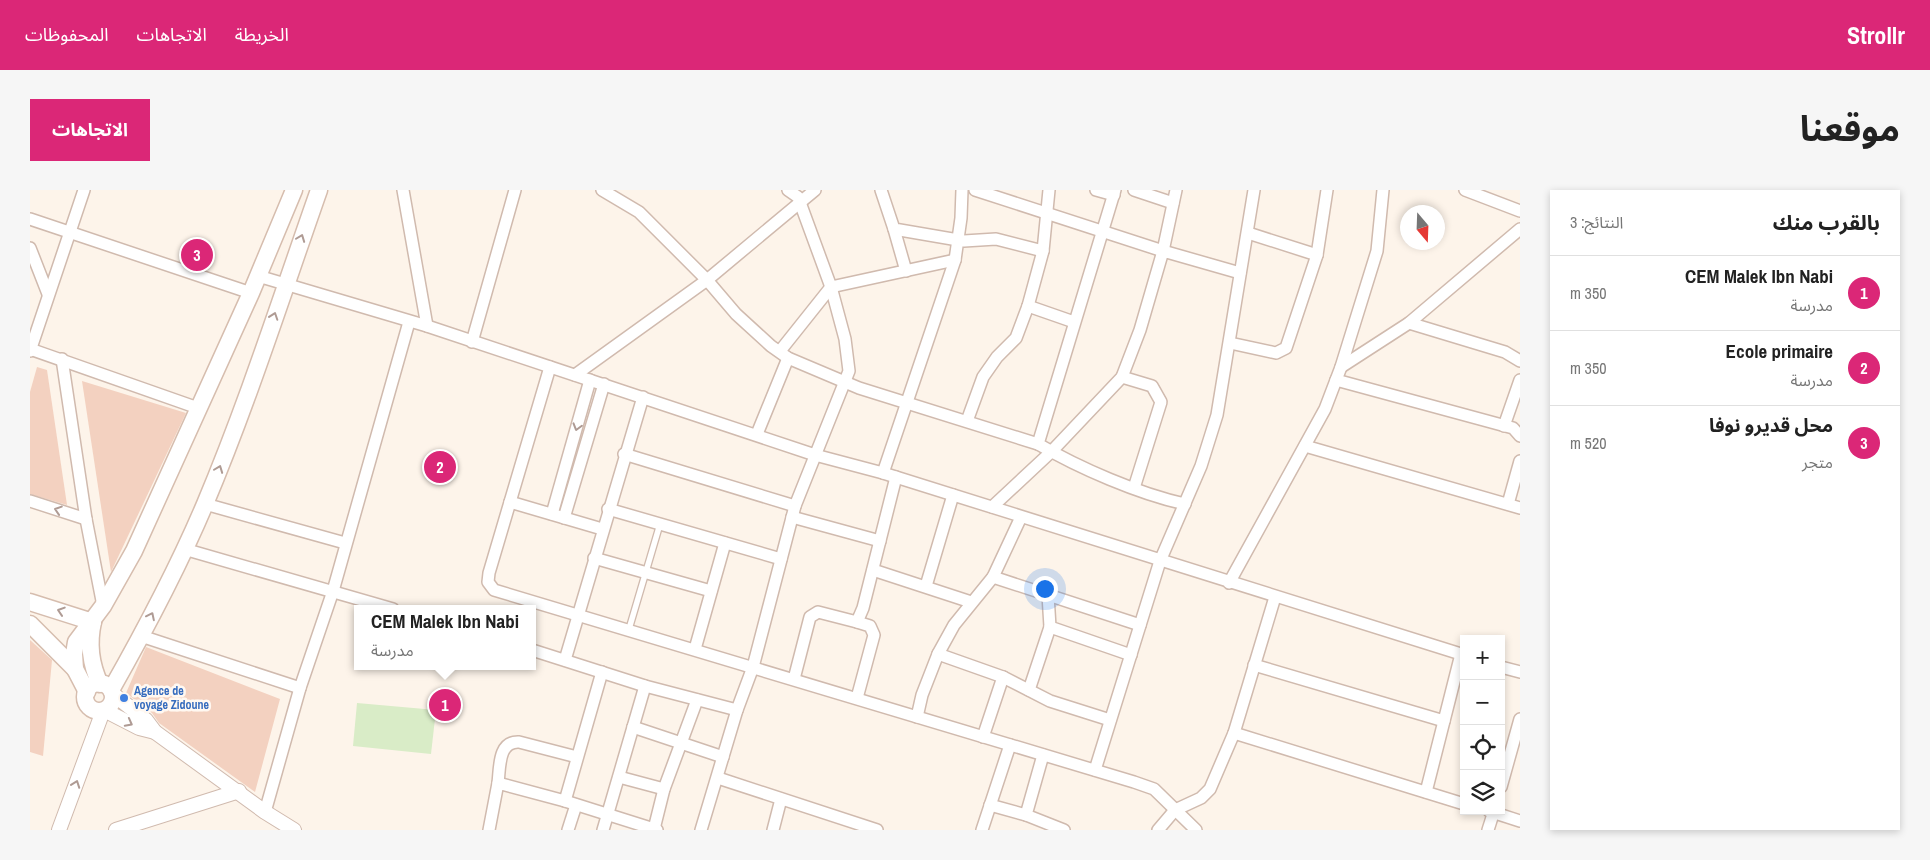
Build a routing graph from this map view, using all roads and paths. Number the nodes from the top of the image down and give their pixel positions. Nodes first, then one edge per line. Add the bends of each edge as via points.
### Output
1 (84, 190) edge
2 (294, 190) edge
3 (319, 190) edge
4 (403, 190) edge
5 (515, 190) edge
6 (602, 190) edge
7 (788, 190) edge
8 (815, 190) edge
9 (881, 190) edge
10 (962, 190) edge
11 (975, 190) edge
12 (1049, 190) edge
13 (1096, 190) edge
14 (1134, 190) edge
15 (1176, 190) edge
16 (1254, 190) edge
17 (1327, 190) edge
18 (1382, 190) edge
19 (1465, 190) edge
20 (1114, 193) edge
21 (800, 202) junction
22 (1173, 203) junction
23 (1520, 211) edge
24 (1046, 212) junction
25 (30, 219) edge
26 (894, 229) junction
27 (1520, 229) edge
28 (71, 232) junction
29 (1103, 232) junction
30 (1248, 233) junction
31 (958, 239) junction
32 (30, 248) edge
33 (1043, 251) junction
34 (1163, 251) junction
35 (1317, 255) junction
36 (955, 260) junction
37 (906, 271) junction
38 (1240, 273) junction
39 (258, 276) junction
40 (707, 280) junction
41 (284, 284) junction
42 (831, 287) junction
43 (251, 293) junction
44 (48, 294) junction
45 (1028, 306) junction
46 (409, 322) junction
47 (1074, 322) junction
48 (1409, 323) junction
49 (427, 326) junction
50 (472, 342) junction
51 (1230, 342) junction
52 (30, 349) edge
53 (784, 355) junction
54 (62, 360) junction
55 (1520, 361) edge
56 (550, 367) junction
57 (1341, 367) junction
58 (575, 375) junction
59 (1122, 377) junction
60 (590, 380) junction
61 (1336, 380) junction
62 (1520, 380) edge
63 (846, 383) junction
64 (604, 384) junction
65 (643, 397) junction
66 (908, 402) junction
67 (198, 408) junction
68 (967, 421) junction
69 (1504, 426) junction
70 (756, 434) junction
71 (1520, 436) edge
72 (1038, 444) junction
73 (1305, 446) junction
74 (1051, 452) junction
75 (624, 454) junction
76 (814, 455) junction
77 (1520, 461) edge
78 (883, 473) junction
79 (896, 477) junction
80 (1134, 488) junction
81 (953, 495) junction
82 (30, 501) edge
83 (510, 502) junction
84 (205, 504) junction
85 (1185, 504) junction
86 (1508, 504) junction
87 (992, 507) junction
88 (1520, 508) edge
89 (608, 509) junction
90 (794, 511) junction
91 (552, 514) junction
92 (1021, 516) junction
93 (564, 518) junction
94 (86, 519) junction
95 (660, 524) junction
96 (602, 529) junction
97 (880, 541) junction
98 (346, 543) junction
99 (725, 543) junction
100 (184, 548) junction
101 (594, 558) junction
102 (781, 559) junction
103 (1160, 561) junction
104 (872, 570) junction
105 (646, 573) junction
106 (993, 577) junction
107 (1229, 583) junction
108 (926, 586) junction
109 (332, 591) junction
110 (711, 591) junction
111 (1048, 595) junction
112 (1275, 597) junction
113 (30, 602) edge
114 (971, 602) junction
115 (379, 605) edge
116 (104, 606) junction
117 (578, 614) junction
118 (93, 622) junction
119 (857, 622) junction
120 (30, 624) edge
121 (1140, 625) junction
122 (1050, 627) junction
123 (629, 629) junction
124 (142, 636) junction
125 (695, 649) junction
126 (536, 651) edge
127 (938, 654) junction
128 (1460, 654) edge
129 (1130, 655) junction
130 (565, 660) junction
131 (1460, 662) edge
132 (1254, 665) junction
133 (753, 667) junction
134 (1505, 668) edge
135 (75, 669) junction
136 (602, 672) junction
137 (1520, 672) edge
138 (1003, 677) junction
139 (794, 679) junction
140 (645, 686) junction
141 (300, 688) junction
142 (103, 690) junction
143 (1029, 690) junction
144 (857, 698) junction
145 (697, 700) junction
146 (104, 710) junction
147 (737, 710) junction
148 (917, 717) junction
149 (1520, 719) edge
150 (1110, 720) junction
151 (1444, 721) junction
152 (633, 727) junction
153 (155, 732) junction
154 (1234, 733) junction
155 (983, 737) junction
156 (680, 743) junction
157 (1010, 745) junction
158 (1044, 755) junction
159 (577, 757) junction
160 (723, 757) junction
161 (1096, 770) junction
162 (1505, 773) edge
163 (619, 777) junction
164 (718, 778) junction
165 (498, 783) junction
166 (664, 789) junction
167 (238, 791) junction
168 (1426, 792) junction
169 (781, 799) junction
170 (565, 801) junction
171 (1460, 803) edge
172 (576, 805) junction
173 (990, 805) junction
174 (1175, 810) junction
175 (265, 812) junction
176 (1026, 815) junction
177 (1491, 815) edge
178 (1501, 815) edge
179 (607, 816) junction
180 (1520, 821) edge
181 (871, 829) edge
182 (59, 830) edge
183 (116, 830) edge
184 (294, 830) edge
185 (489, 830) edge
186 (568, 830) edge
187 (603, 830) edge
188 (655, 830) edge
189 (700, 830) edge
190 (773, 830) edge
191 (982, 830) edge
192 (1064, 830) edge
193 (1158, 830) edge
194 (1196, 830) edge
195 (1488, 830) edge

1 - 28 street
2 - 39 main road
41 -> 3 main road
4 - 49 street
5 - 50 street
6 - 40 street via 638,212
7 - 21 street
8 - 21 street
9 - 26 street
10 - 31 street
11 - 24 street
12 - 24 street
13 - 20 street
14 - 22 street
15 - 22 street
16 - 30 street
17 - 35 street
18 - 57 street via 1377,251
19 - 23 street
20 - 29 street
21 - 40 street
21 - 42 street
22 - 34 street
24 - 29 street
24 - 33 street
25 - 28 street
26 - 31 street
26 - 37 street
27 - 48 street
28 - 43 street
28 - 44 street
29 - 34 street
29 - 47 street
30 - 35 street
30 - 38 street
31 - 33 street via 996,240
31 - 36 street
32 - 44 street
33 - 45 street
34 - 38 street
34 - 59 street via 1140,330
35 - 51 street via 1286,348 1276,353
36 - 37 street
36 - 66 street
37 - 42 street
38 - 51 street
39 - 41 street
39 - 43 main road
40 - 53 street via 736,314
40 - 58 street
41 - 46 street
84 -> 41 main road via 248,393
42 - 53 street
42 - 63 street via 848,356 850,371
43 - 67 main road
44 - 52 street
45 - 47 street
45 - 68 street via 1016,338 997,356 983,377
46 - 49 street
46 - 98 street
47 - 72 street
48 - 55 street via 1505,352
48 - 57 street
49 - 50 street
50 - 56 street
51 - 85 street via 1217,415
52 - 54 street
53 - 63 street
53 - 70 street
54 - 67 street
54 - 94 street
56 - 58 street
56 - 83 street
57 - 61 street
58 - 60 street
59 - 74 street
59 - 80 street via 1152,386 1161,402
60 - 64 street
60 -> 91 street
61 - 69 street
61 - 73 street
62 - 69 street
63 - 66 street
63 - 76 street
64 - 65 street
64 - 93 street
65 - 70 street
65 - 75 street
66 - 68 street
66 - 78 street
67 - 116 main road via 134,551
68 - 72 street
69 - 71 street via 1513,428
70 - 76 street
72 - 74 street
73 - 86 street
73 - 107 street
74 - 80 street
74 - 87 street
75 - 89 street
75 - 90 street
76 - 78 street
76 - 90 street
77 - 86 street
78 - 79 street
79 - 81 street
79 - 97 street
80 - 85 street
81 - 87 street
81 - 108 street
94 -> 82 street
83 - 91 street
83 - 117 street via 489,573 490,586 494,590
84 - 98 street
84 - 100 main road
85 - 103 street
86 - 88 street
87 - 92 street
89 - 95 street
89 - 96 street
90 - 97 street
90 - 102 street
91 - 93 street
92 - 103 street
92 - 106 street
93 - 96 street
94 - 116 street
95 - 99 street
95 - 105 lane
96 - 101 street
97 - 104 street
98 - 109 street
99 - 102 street
99 - 110 street
100 - 109 street
124 -> 100 main road
101 - 105 street
101 - 117 street
102 - 133 street
103 - 107 street
103 - 121 street
104 - 108 street
104 - 119 street
105 - 110 street
105 - 123 lane
106 - 111 street
106 - 114 street
107 - 112 street
108 - 114 street
109 - 115 street
109 - 141 street
110 - 125 street
111 - 121 street
111 - 122 street
112 - 128 street
112 - 132 street
118 -> 113 main road
114 - 127 street
116 - 118 main road
117 - 123 street
117 - 130 street
118 - 135 main road via 76,642
118 - 142 main road via 91,660
119 - 139 street via 818,612 810,616
119 - 144 street via 870,626 874,635
120 - 135 main road
121 - 129 street
122 - 129 street
122 - 143 street
123 - 125 street
124 - 141 street
124 - 142 main road
125 - 133 street
126 - 130 street
127 - 138 street
127 - 148 street
129 - 150 street
130 - 136 street
131 - 151 street
132 - 151 street
132 - 154 street
133 - 139 street
133 - 147 street
134 - 137 street
135 - 142 main road
136 - 140 street
136 - 159 street
138 - 143 street
138 - 155 street
139 - 144 street
140 - 145 street
140 - 152 street
141 - 175 street
142 - 146 main road via 111,705
142 - 146 main road via 88,705 94,710
142 - 153 street via 146,720
143 - 150 street via 1050,701
144 - 148 street
145 - 147 street
145 - 156 street
146 -> 153 street via 139,728
182 -> 146 street
147 - 160 street
148 - 155 street
149 - 162 street
150 - 161 street
151 - 168 street
152 - 156 street
152 - 163 street
153 - 167 street
154 - 168 street
154 - 174 street via 1210,789 1201,798
155 - 157 street
156 - 160 street
156 - 166 street
157 - 158 street
157 - 173 street
158 - 161 street
158 - 176 street
159 - 165 street via 509,742 504,747
159 - 170 street
160 - 164 street
161 - 174 street via 1154,789
163 - 166 street
163 - 179 street
164 - 169 street
164 - 189 street
165 - 170 street
165 - 185 street
166 - 188 street
167 - 175 street
167 - 183 street
168 - 171 street
169 - 181 street
169 - 190 street
170 - 172 street
172 - 179 street
172 - 186 street
173 - 176 street
173 - 191 street
174 - 193 street
174 - 194 street
175 - 184 street
176 - 192 street
177 - 195 street
178 - 180 street
179 - 187 street
179 - 188 street

